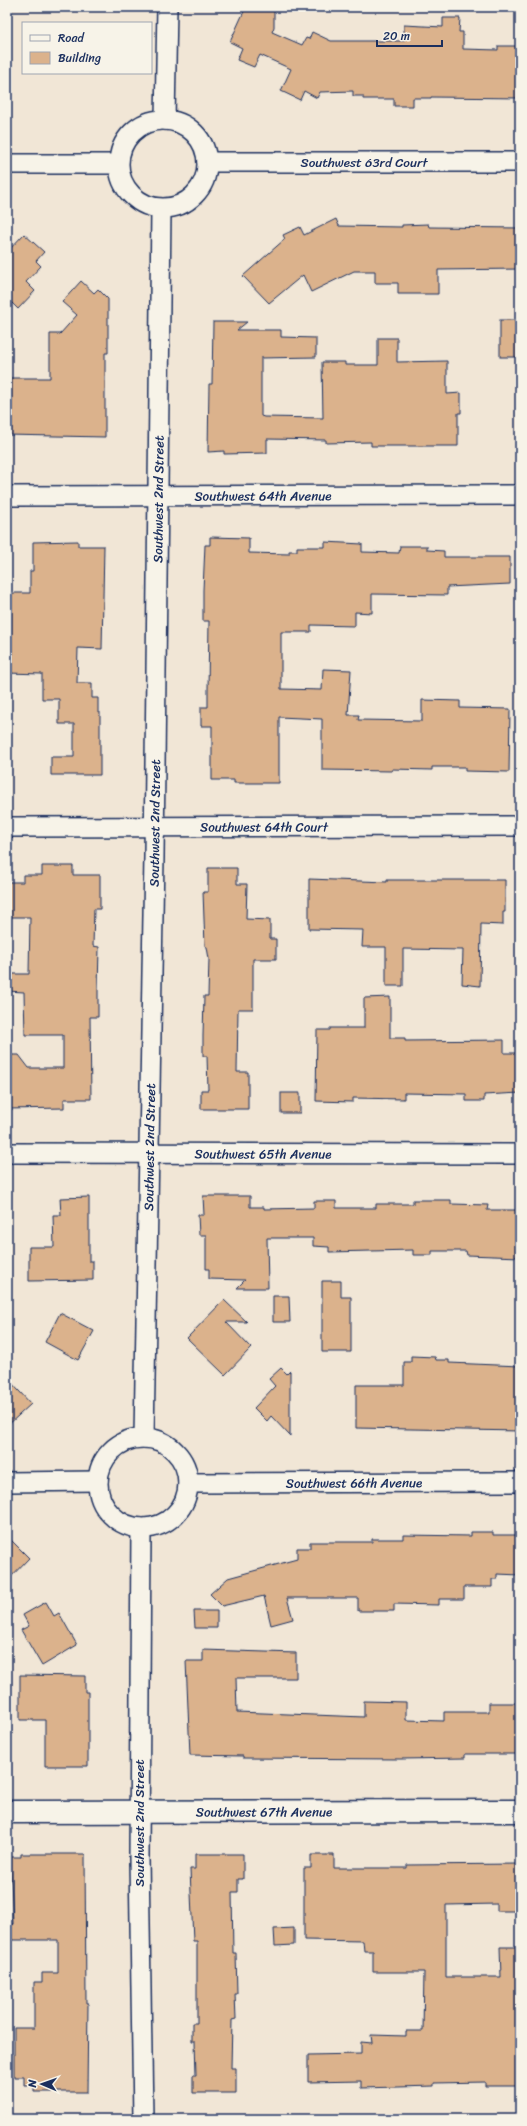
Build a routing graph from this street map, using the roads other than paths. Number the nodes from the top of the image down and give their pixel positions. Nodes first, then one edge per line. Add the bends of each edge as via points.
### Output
1 (166, 7) edge
2 (165, 120) junction
3 (207, 162) junction
4 (520, 162) edge
5 (7, 164) edge
6 (118, 164) junction
7 (161, 209) junction
8 (158, 495) junction
9 (520, 495) edge
10 (7, 496) edge
11 (520, 826) edge
12 (7, 827) edge
13 (154, 827) junction
14 (7, 1153) edge
15 (148, 1154) junction
16 (520, 1154) edge
17 (144, 1438) junction
18 (7, 1482) edge
19 (98, 1482) junction
20 (520, 1482) edge
21 (188, 1483) junction
22 (141, 1528) junction
23 (520, 1810) edge
24 (7, 1812) edge
25 (138, 1812) junction
26 (144, 2119) edge

1 - 2 street
2 - 3 street via 178,122 198,138 205,149
2 - 6 street via 151,121 128,137 121,150
3 - 4 street, Southwest 63rd Court
3 - 7 street via 202,186 195,196 173,208
5 - 6 street
6 - 7 street via 120,178 131,195 148,206
7 - 8 street, Southwest 2nd Street
8 - 9 street, Southwest 64th Avenue
8 - 10 street, Southwest 64th Avenue
8 - 13 street, Southwest 2nd Street
11 - 13 street, Southwest 64th Court
12 - 13 street, Southwest 64th Court
13 - 15 street, Southwest 2nd Street
14 - 15 street, Southwest 65th Avenue
15 - 16 street, Southwest 65th Avenue
15 - 17 street, Southwest 2nd Street
17 - 19 street via 127,1441 112,1451 104,1460
17 - 21 street via 156,1440 175,1451 186,1471
18 - 19 street
19 - 22 street via 100,1494 111,1514 130,1526
20 - 21 street, Southwest 66th Avenue
21 - 22 street via 183,1503 170,1519 151,1527
22 - 25 street, Southwest 2nd Street
23 - 25 main road, Southwest 67th Avenue
24 - 25 main road, Southwest 67th Avenue
25 - 26 street, Southwest 2nd Street

